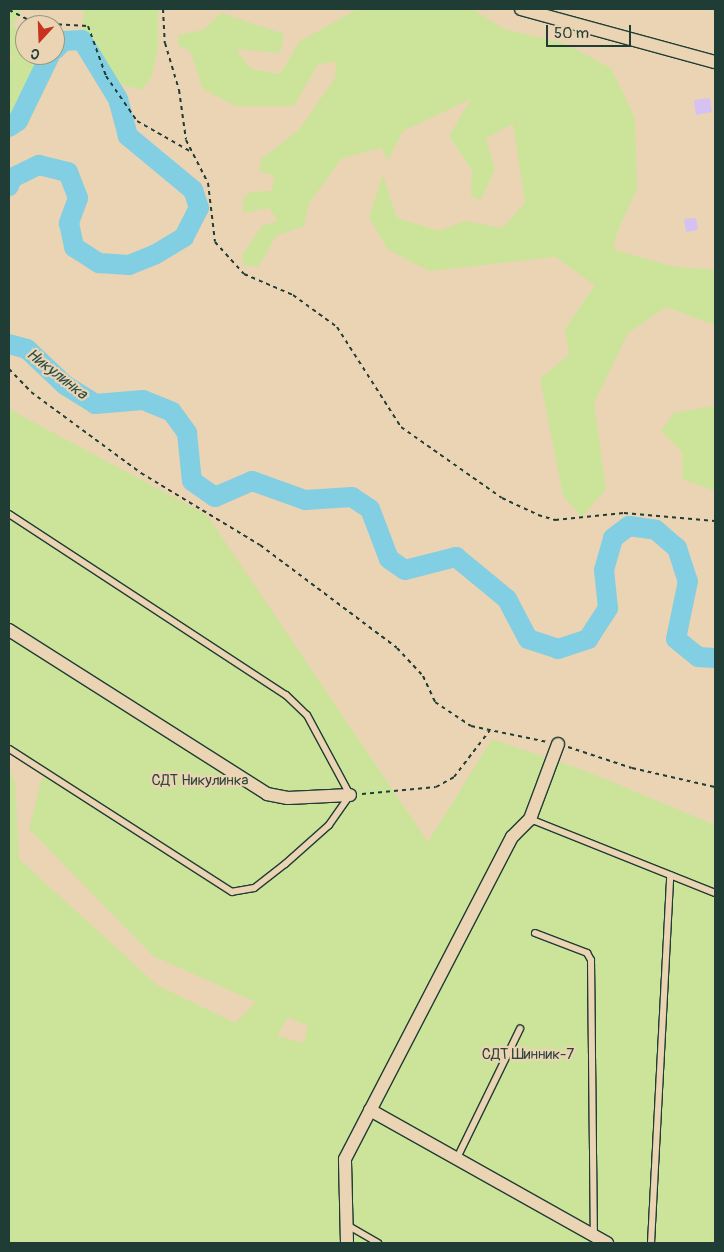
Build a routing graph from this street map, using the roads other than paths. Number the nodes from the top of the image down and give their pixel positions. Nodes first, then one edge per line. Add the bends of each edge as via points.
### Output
1 (521, 9) edge
2 (715, 62) edge
3 (9, 514) edge
4 (9, 630) edge
5 (558, 744) road end
6 (9, 749) edge
7 (350, 796) junction
8 (530, 819) junction
9 (670, 875) junction
10 (715, 893) edge
11 (535, 932) dead end
12 (520, 1030) dead end
13 (370, 1110) junction
14 (457, 1158) junction
15 (346, 1225) junction
16 (594, 1236) junction
17 (347, 1243) edge
18 (378, 1243) edge
19 (607, 1243) edge
20 (652, 1243) edge

1 - 2 street
3 - 7 lane via 286,695 307,715
4 - 7 street via 267,794
5 - 8 street
6 - 7 lane via 232,892 254,888 285,864 329,825
8 - 9 lane
8 - 13 street via 512,837
9 - 10 lane
9 - 20 lane
11 - 16 lane via 587,953 591,960
12 - 14 lane
13 - 14 street
13 - 15 street via 345,1159
14 - 16 street
15 - 17 street
15 - 18 lane
16 - 19 street

